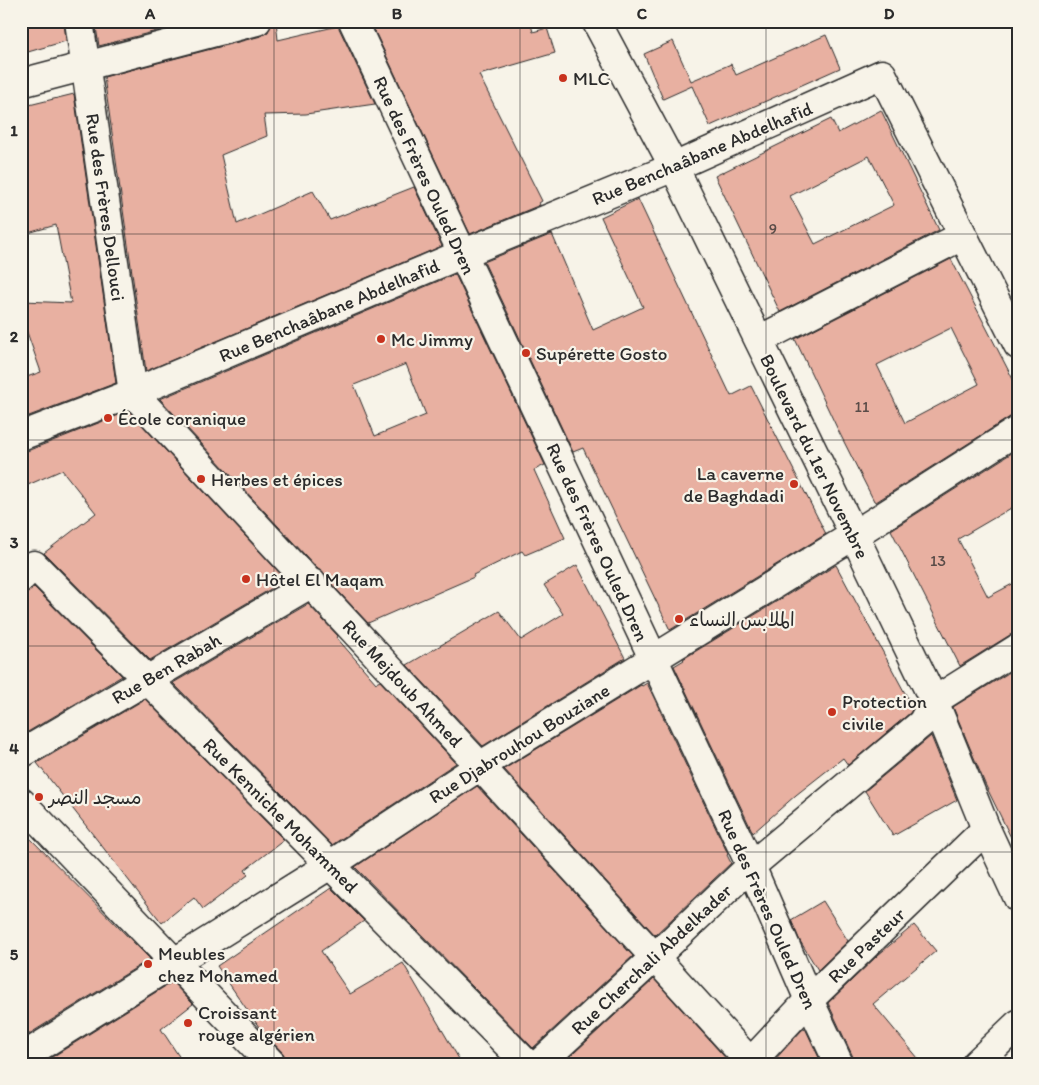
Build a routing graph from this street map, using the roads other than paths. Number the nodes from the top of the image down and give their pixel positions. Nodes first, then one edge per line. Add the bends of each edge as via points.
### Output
1 (79, 21) edge
2 (258, 21) edge
3 (353, 21) edge
4 (596, 21) edge
5 (86, 66) junction
6 (21, 83) edge
7 (674, 167) junction
8 (962, 236) junction
9 (462, 254) junction
10 (759, 340) junction
11 (1018, 345) edge
12 (134, 392) junction
13 (1018, 430) edge
14 (21, 436) edge
15 (854, 535) junction
16 (28, 572) edge
17 (312, 583) junction
18 (1018, 648) edge
19 (653, 659) junction
20 (147, 679) junction
21 (934, 701) junction
22 (21, 754) edge
23 (480, 766) junction
24 (21, 802) edge
25 (986, 829) junction
26 (330, 865) junction
27 (750, 866) junction
28 (1018, 898) edge
29 (655, 957) junction
30 (175, 962) junction
31 (809, 1000) junction
32 (1018, 1024) edge
33 (21, 1058) edge
34 (750, 1063) edge
35 (272, 1064) edge
36 (527, 1064) edge
37 (539, 1064) edge
38 (839, 1064) edge
39 (976, 1064) edge

1 - 5 street, Rue des Frères Dellouci
2 - 5 street
3 - 9 street, Rue des Frères Ouled Dren
4 - 7 street, Boulevard du 1er Novembre
5 - 6 street
5 - 12 street, Rue des Frères Dellouci
7 - 8 street, Rue Benchaâbane Abdelhafid via 882,74
7 - 9 street, Rue Benchaâbane Abdelhafid
7 - 10 street, Boulevard du 1er Novembre
8 - 10 street
8 - 11 street
9 - 12 street, Rue Benchaâbane Abdelhafid
9 - 19 street, Rue des Frères Ouled Dren
10 - 15 street, Boulevard du 1er Novembre
12 - 14 street, Rue Benchaâbane Abdelhafid
12 - 17 street, Rue Mejdoub Ahmed
13 - 15 street, Rue Djabrouhou Bouziane
15 - 19 street, Rue Djabrouhou Bouziane
15 - 21 street, Boulevard du 1er Novembre
16 - 20 street, Rue Kenniche Mohammed
17 - 20 street, Rue Ben Rabah
17 - 23 street, Rue Mejdoub Ahmed
18 - 21 street, Rue Cherchali Abdelkader
19 - 23 street, Rue Djabrouhou Bouziane
19 - 27 street, Rue des Frères Ouled Dren
20 - 22 street, Rue Ben Rabah
20 - 26 street, Rue Kenniche Mohammed
21 - 25 street, Boulevard du 1er Novembre
21 - 27 street, Rue Cherchali Abdelkader via 922,723
23 - 26 street, Rue Djabrouhou Bouziane
23 - 29 street, Rue Mejdoub Ahmed
24 - 30 street
25 - 28 street, Boulevard du 1er Novembre
25 - 31 street, Rue Pasteur
26 - 30 street, Rue Djabrouhou Bouziane
26 - 36 street, Rue Kenniche Mohammed
27 - 29 street, Rue Cherchali Abdelkader
27 - 31 street, Rue des Frères Ouled Dren
29 - 34 street, Rue Mejdoub Ahmed
29 - 37 street, Rue Cherchali Abdelkader
30 - 33 street, Rue Djabrouhou Bouziane
30 - 35 street
31 - 34 street, Rue Pasteur
31 - 38 street, Rue des Frères Ouled Dren
32 - 39 street

